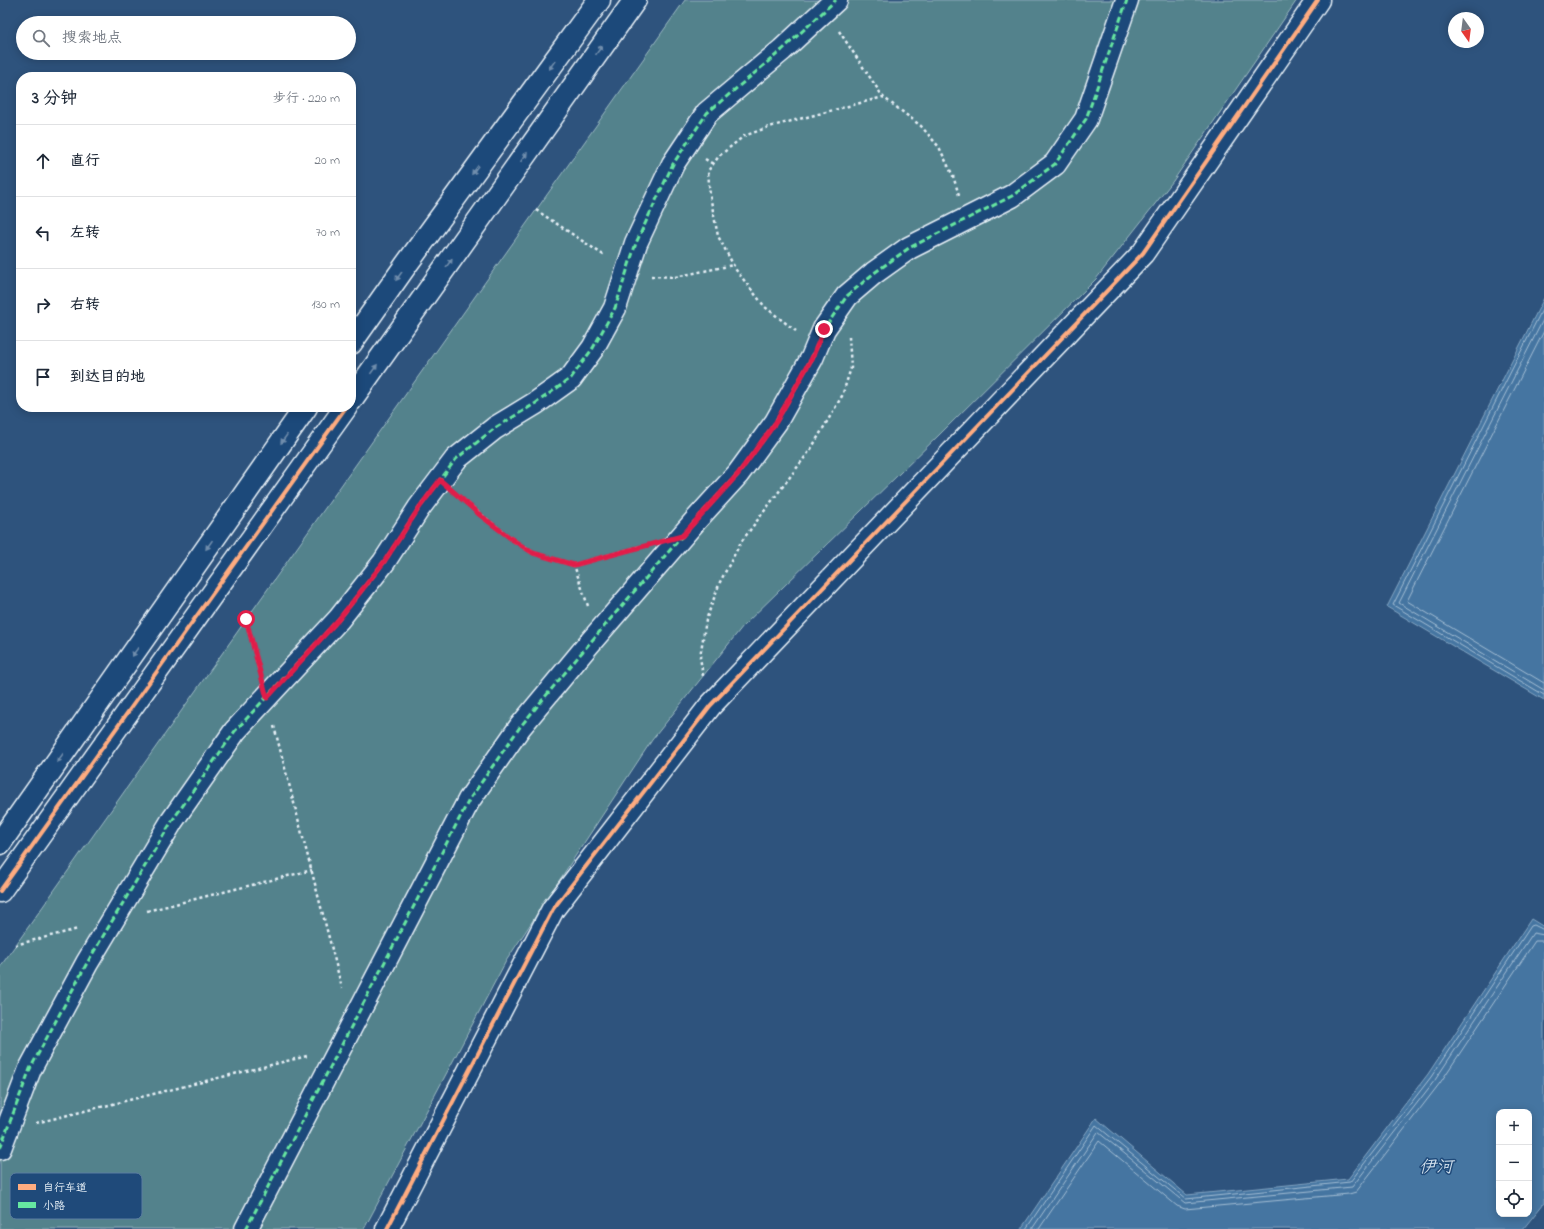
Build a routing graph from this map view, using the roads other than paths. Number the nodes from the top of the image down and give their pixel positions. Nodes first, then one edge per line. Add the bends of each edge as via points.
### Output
1 (599, 0) edge
2 (634, 0) edge
3 (1127, 0) edge
4 (1318, 0) edge
5 (830, 5) edge
6 (356, 336) edge
7 (356, 393) edge
8 (302, 412) edge
9 (342, 412) edge
10 (0, 844) edge
11 (0, 891) edge
12 (3, 1139) edge
13 (246, 1229) edge
14 (387, 1229) edge

1 -> 6 street
7 -> 2 street
3 - 13 street via 1086,119 1055,164 1012,196 909,248 846,296 824,329 812,358 776,422 738,474 597,634 520,727 469,800
4 - 14 street via 1143,252 710,706 553,909
5 - 12 street via 782,50 707,113 673,164 639,235 615,308 593,348 571,378 495,428 456,459 419,508 384,562 339,619 235,731 172,821 87,963 30,1069
8 -> 10 street
9 - 11 street

